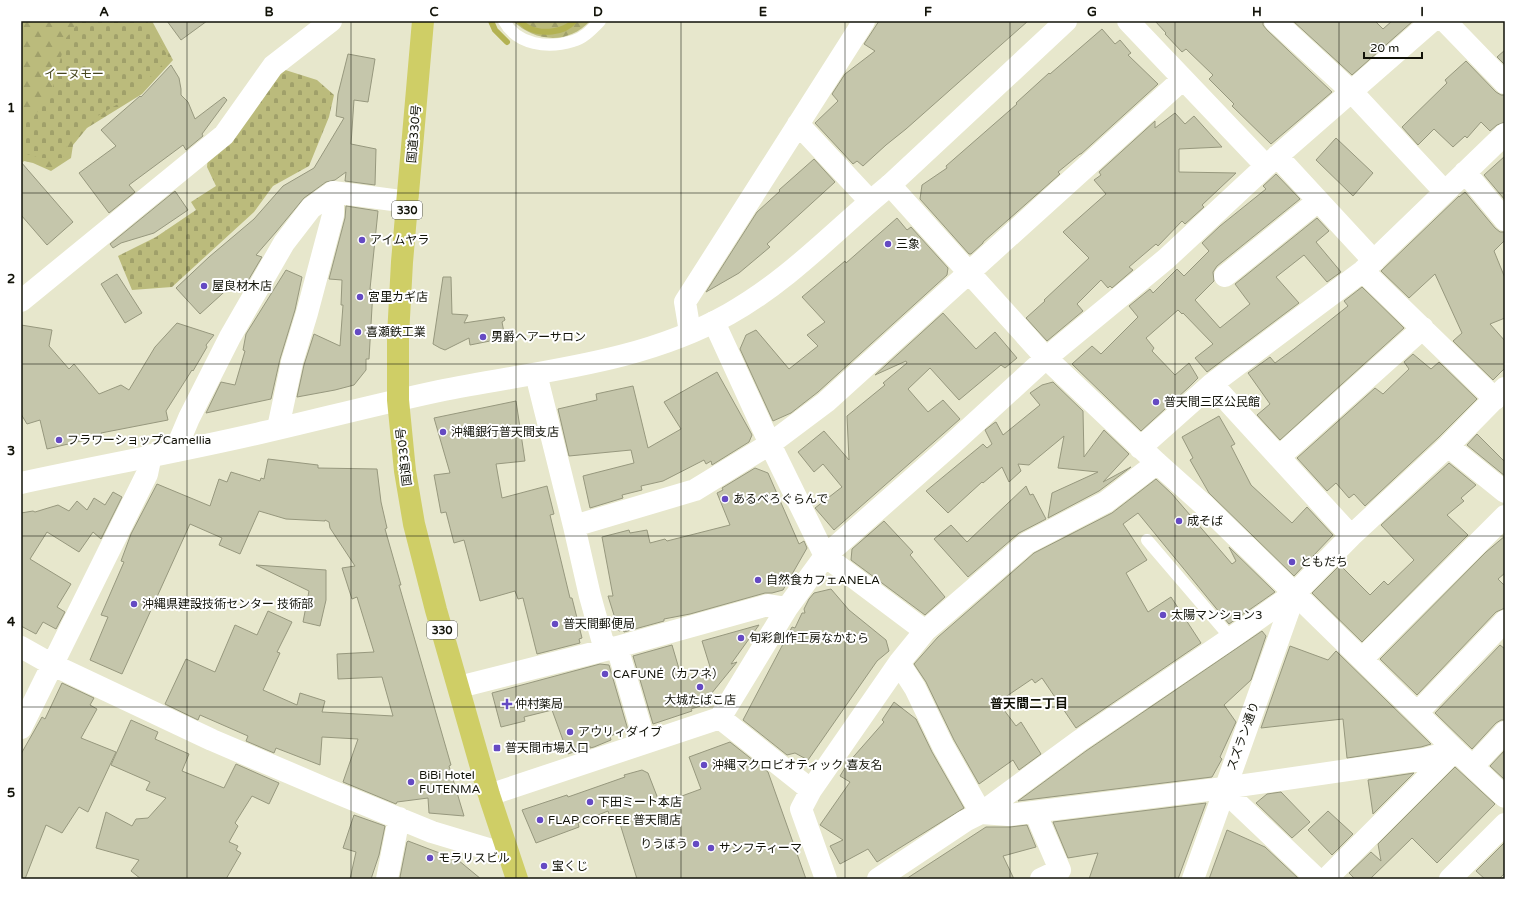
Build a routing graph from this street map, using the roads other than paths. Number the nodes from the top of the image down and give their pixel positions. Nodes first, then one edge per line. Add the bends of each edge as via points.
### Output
1 (331, 21) edge
2 (423, 21) edge
3 (504, 21) edge
4 (600, 21) edge
5 (864, 21) edge
6 (1066, 21) edge
7 (1128, 21) edge
8 (1275, 21) edge
9 (1432, 21) edge
10 (1445, 21) edge
11 (1184, 79) junction
12 (1505, 83) edge
13 (1351, 91) junction
14 (798, 124) junction
15 (1505, 134) edge
16 (1272, 161) junction
17 (1465, 172) junction
18 (890, 185) junction
19 (334, 192) junction
20 (1445, 192) junction
21 (870, 201) junction
22 (1318, 201) junction
23 (408, 202) junction
24 (1505, 220) edge
25 (1369, 266) junction
26 (968, 272) junction
27 (1225, 276) dead end
28 (21, 301) edge
29 (714, 322) junction
30 (1423, 328) junction
31 (690, 332) junction
32 (1046, 358) junction
33 (536, 374) junction
34 (1212, 384) junction
35 (1500, 393) edge
36 (398, 400) junction
37 (278, 428) junction
38 (770, 444) junction
39 (1448, 446) junction
40 (1140, 448) junction
41 (175, 451) junction
42 (151, 455) junction
43 (1279, 456) junction
44 (1157, 463) junction
45 (21, 483) edge
46 (1505, 492) edge
47 (1505, 516) edge
48 (574, 526) junction
49 (1351, 536) junction
50 (1147, 540) dead end
51 (825, 556) junction
52 (1295, 593) junction
53 (786, 608) junction
54 (1505, 622) edge
55 (925, 631) junction
56 (1232, 638) junction
57 (21, 647) edge
58 (611, 648) junction
59 (1362, 659) junction
60 (899, 663) junction
61 (53, 665) junction
62 (459, 687) junction
63 (1417, 713) junction
64 (720, 718) junction
65 (21, 728) edge
66 (1505, 732) edge
67 (645, 742) junction
68 (1455, 750) junction
69 (1472, 766) junction
70 (1224, 788) junction
71 (812, 790) junction
72 (489, 795) junction
73 (1505, 797) edge
74 (981, 812) junction
75 (1034, 812) junction
76 (399, 818) junction
77 (1505, 824) edge
78 (508, 855) junction
79 (1055, 876) edge
80 (387, 879) edge
81 (516, 879) edge
82 (826, 879) edge
83 (878, 879) edge
84 (1193, 879) edge
85 (1317, 879) edge
86 (1326, 879) edge
87 (1450, 879) edge

1 - 28 street via 273,66 224,135
2 - 23 highway, 国道330号 / 330
3 - 4 lane via 507,27 525,42 550,46 574,41 591,31
5 - 14 street
6 - 18 street
7 - 11 street
8 - 13 street
9 - 13 street
10 - 12 street
11 - 16 street
11 - 26 street
13 - 16 street
13 - 20 street
14 - 21 street
14 - 31 street via 685,302
15 - 17 street
16 - 22 street
16 - 32 street via 1166,259
17 - 20 street
17 - 24 street
18 - 21 street
18 - 26 street
19 - 23 street
19 - 37 street via 333,215 292,362
19 - 41 street via 310,208 284,243 230,337
20 - 25 street
21 - 29 street via 816,251 774,285
22 - 25 street
22 - 27 street
23 - 36 highway, 国道330号 / 330 via 398,329
25 - 30 street
25 - 34 street
26 - 32 street
26 - 38 street via 826,402
29 - 31 street
29 - 38 street
30 - 35 street
30 - 43 street
31 - 33 street via 613,359
32 - 40 street
32 - 51 street via 951,446
33 - 36 street
33 - 48 street
34 - 40 street
34 - 43 street
35 - 39 street
36 - 37 street
36 - 62 highway, 国道330号 / 330 via 405,471 414,524
37 - 41 street
38 - 48 street via 695,490
38 - 51 street
39 - 46 street
39 - 49 street
40 - 44 street
41 - 42 street
42 - 45 street
42 - 61 street via 147,474
43 - 49 street
44 - 52 street
44 - 55 street via 1106,502 1027,543
47 - 59 street
48 - 58 street via 590,596
49 - 52 street
50 - 56 lane
51 - 53 street
51 - 55 street
52 - 56 street
52 - 59 street
52 - 70 street, スズラン通り
53 - 58 street via 768,605
53 - 64 street
54 - 63 street
55 - 60 street
56 - 74 street via 1079,741
57 - 61 street
58 - 62 street
58 - 67 street
59 - 63 street
60 - 71 street
60 - 74 street
61 - 65 street
61 - 76 street via 212,740
62 - 72 highway, 国道330号 / 330
63 - 68 street
64 - 67 street
64 - 71 street
66 - 69 street
67 - 72 street
68 - 69 street
68 - 70 street via 1424,759
68 - 86 street
69 - 73 street
70 - 75 street
70 - 84 street, スズラン通り
70 - 85 street
71 - 82 street via 801,809
72 - 78 highway, 国道330号 / 330
74 - 75 street via 1009,815
74 - 83 street
75 - 79 street
76 - 78 street via 452,839
76 - 80 street
77 - 87 street
78 - 81 highway, 国道330号 / 330

